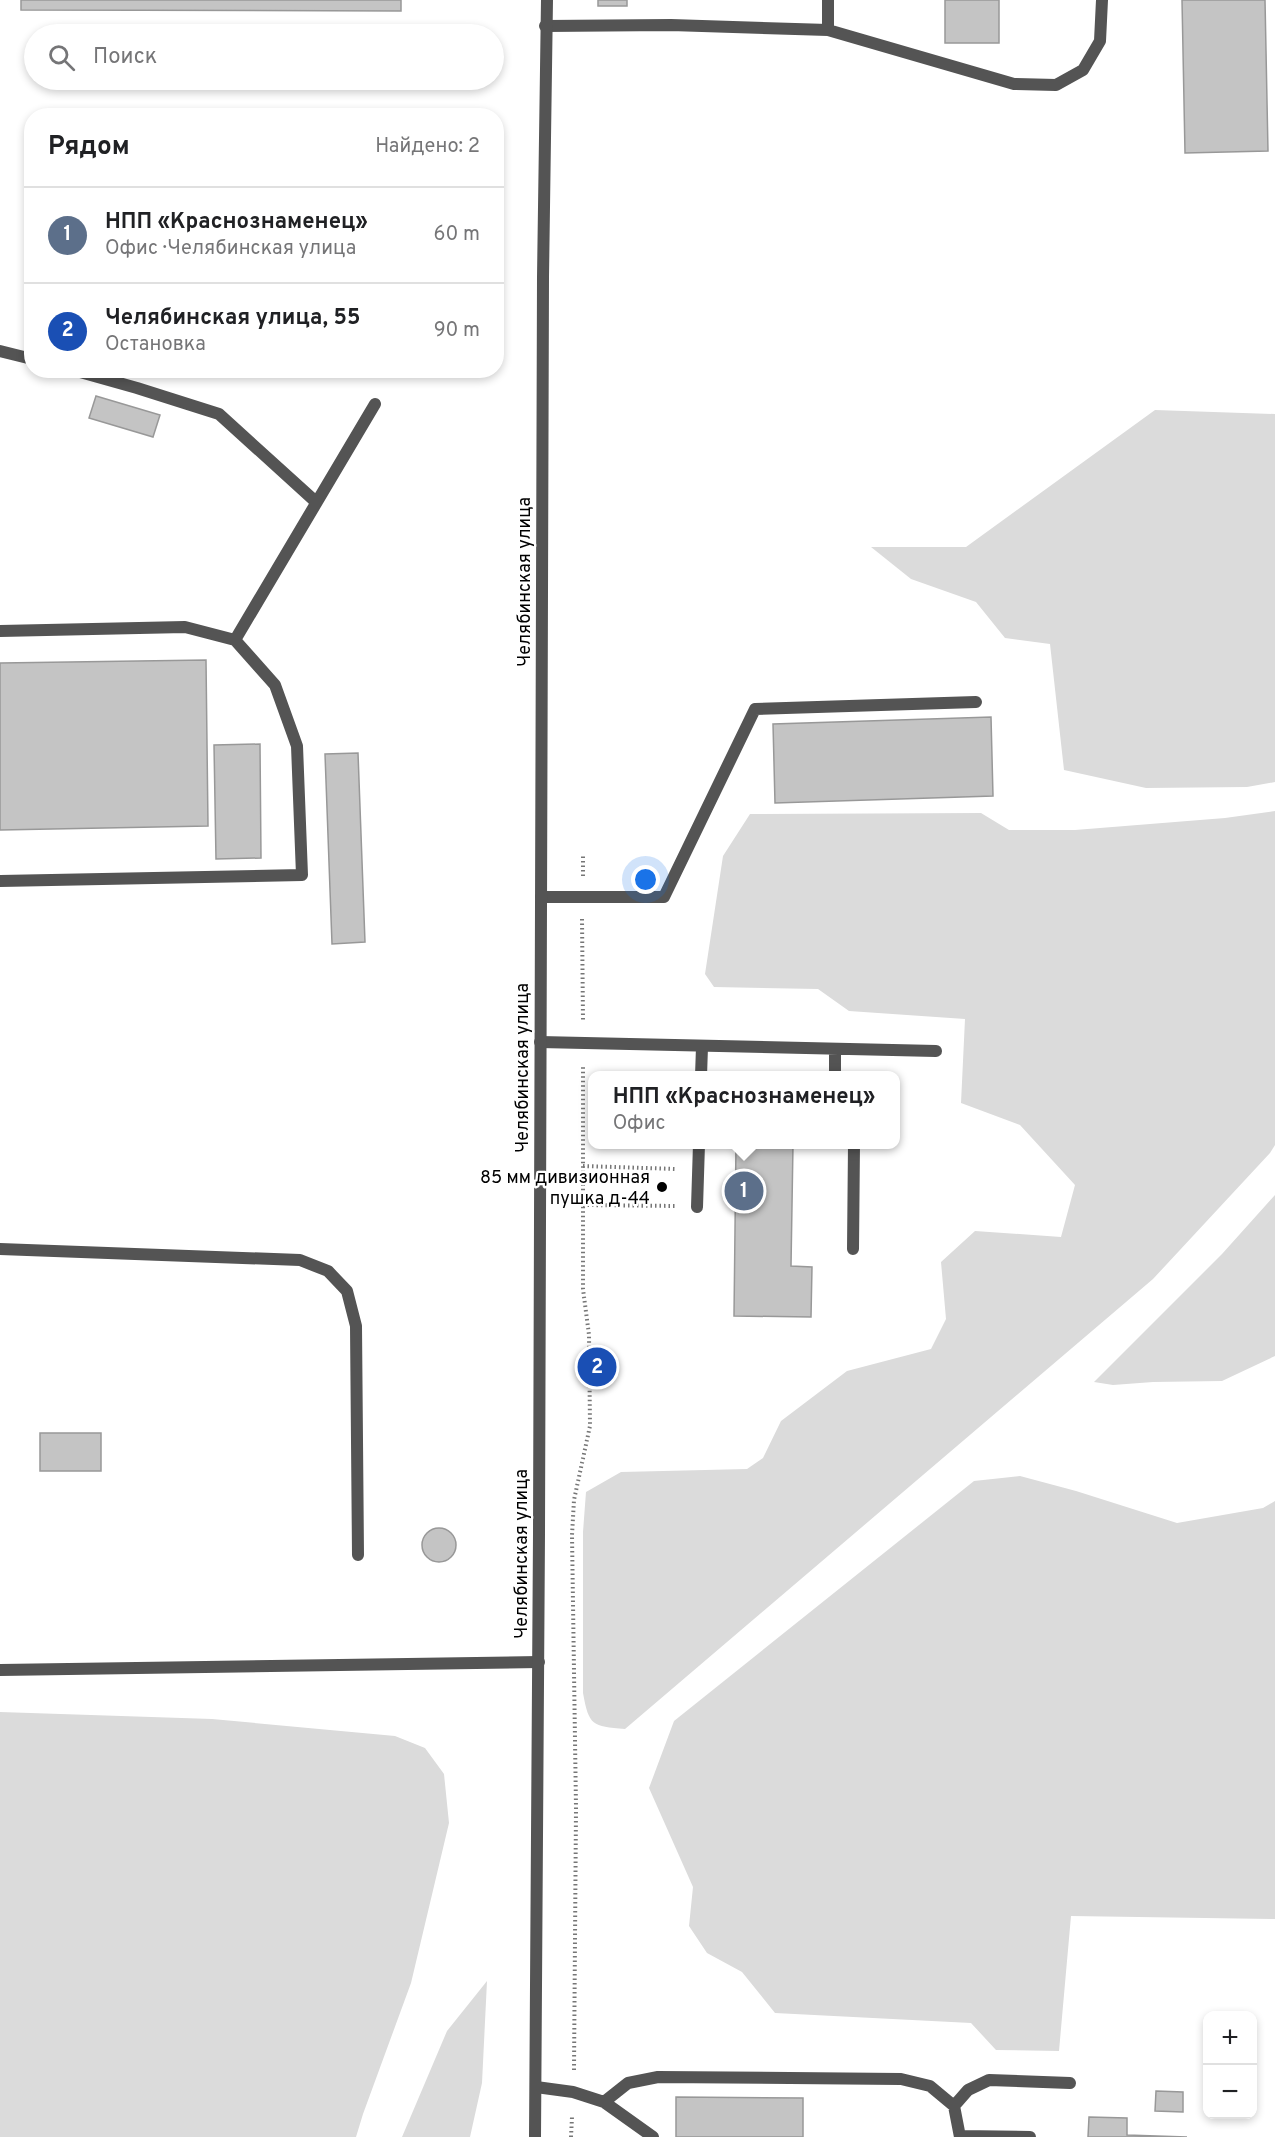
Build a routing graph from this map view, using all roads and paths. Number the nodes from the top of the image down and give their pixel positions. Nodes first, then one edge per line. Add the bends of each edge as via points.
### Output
1 (547, 0) edge
2 (828, 0) edge
3 (1102, 0) edge
4 (545, 26) junction
5 (828, 30) junction
6 (0, 351) edge
7 (24, 357) edge
8 (100, 378) edge
9 (375, 404) dead end
10 (316, 502) junction
11 (0, 631) edge
12 (235, 640) junction
13 (976, 702) dead end
14 (0, 881) edge
15 (541, 897) junction
16 (540, 1042) junction
17 (702, 1047) junction
18 (835, 1049) junction
19 (936, 1051) dead end
20 (701, 1071) edge
21 (835, 1071) edge
22 (699, 1149) edge
23 (854, 1149) edge
24 (583, 1166) dead end
25 (698, 1170) junction
26 (583, 1205) dead end
27 (697, 1207) joint
28 (583, 1219) dead end
29 (0, 1249) edge
30 (854, 1249) dead end
31 (358, 1555) dead end
32 (539, 1662) junction
33 (0, 1670) edge
34 (1070, 2083) dead end
35 (536, 2087) junction
36 (573, 2092) junction
37 (604, 2102) junction
38 (954, 2106) junction
39 (535, 2137) edge
40 (571, 2137) edge
41 (653, 2137) edge
42 (960, 2137) edge
43 (1030, 2137) edge

1 - 4 street, Челябинская улица
2 - 5 street
3 - 5 street via 1100,41 1083,70 1056,85 1014,84
4 - 5 street
4 - 15 street, Челябинская улица
6 - 7 street
8 - 10 street via 219,414
9 - 10 street
10 - 12 street
11 - 12 street via 185,627
12 - 14 street via 275,685 297,746 302,875
13 - 15 street via 755,709 664,897
15 - 16 street, Челябинская улица
16 - 17 street
16 - 32 street, Челябинская улица
17 - 18 street
17 - 20 street
18 - 19 street
18 - 21 street
22 - 25 street
23 - 30 street
24 - 25 path
25 - 27 street
26 - 27 path
28 - 36 path via 590,1426 574,1500 572,1535 576,1808
29 - 31 street via 300,1260 328,1271 347,1291 356,1326
32 - 33 street
32 - 35 street, Челябинская улица
34 - 38 street via 989,2080 968,2090
35 - 36 street
35 - 39 street, Челябинская улица
36 - 37 street
36 - 40 path
37 - 38 street via 628,2083 658,2077 901,2079 930,2086
37 - 41 street
38 - 42 street
42 - 43 street

